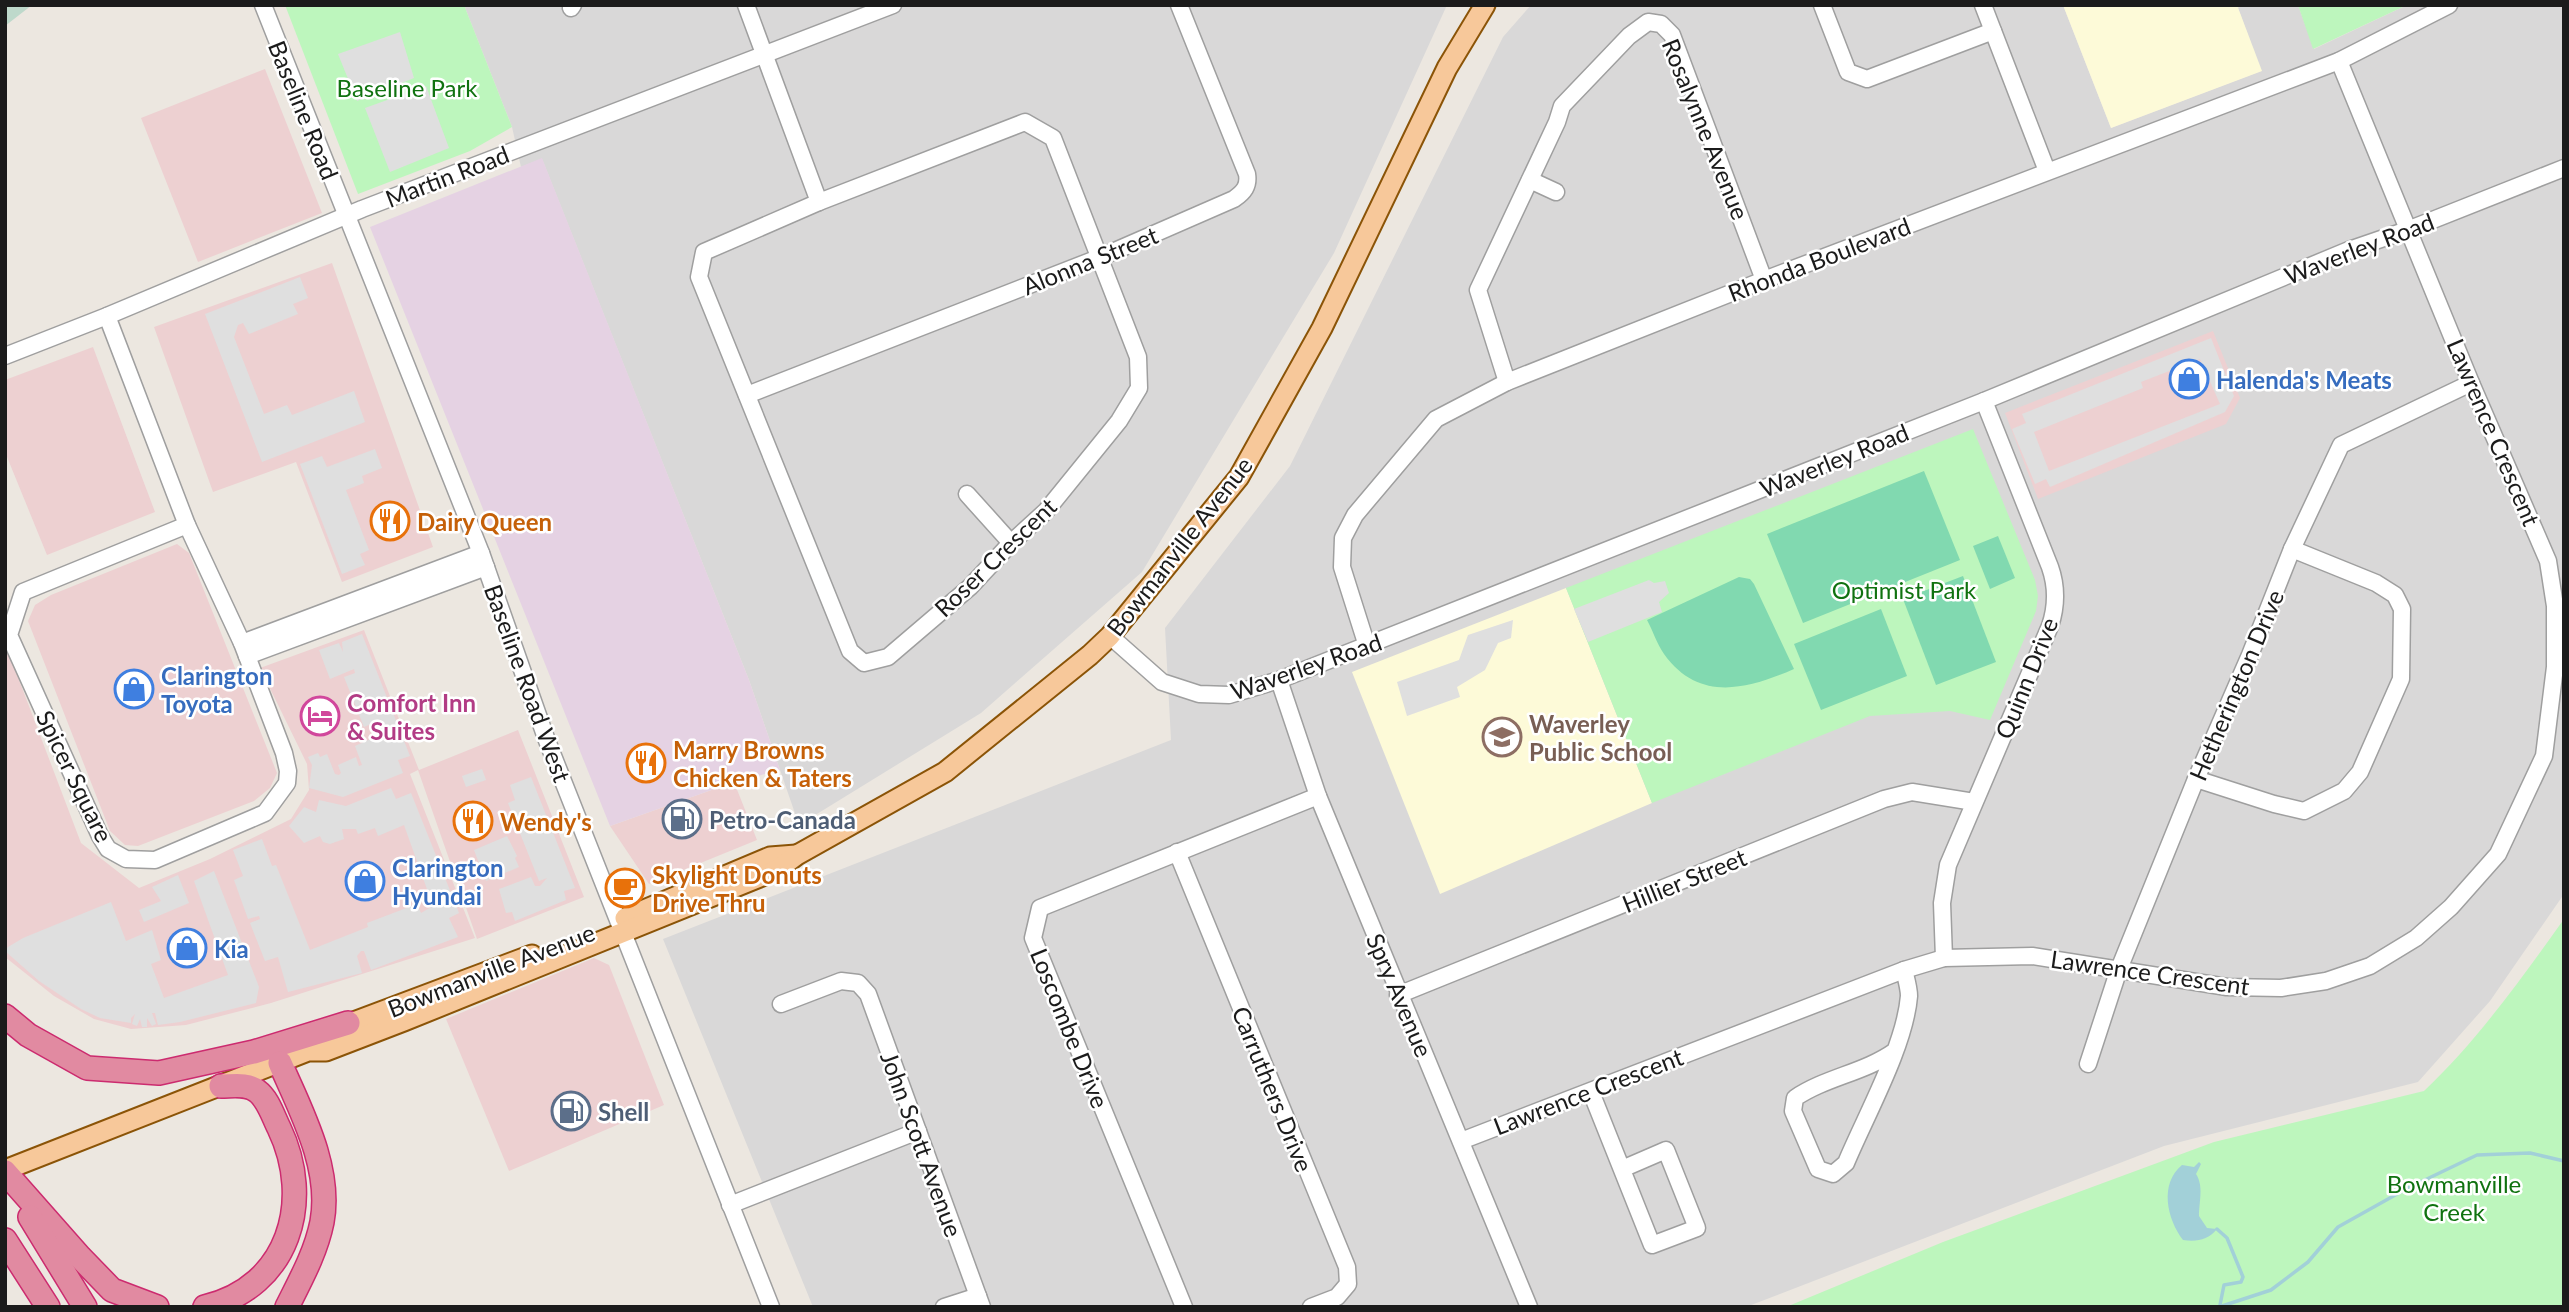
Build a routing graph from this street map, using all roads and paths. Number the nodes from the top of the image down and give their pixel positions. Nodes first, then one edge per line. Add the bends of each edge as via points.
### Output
1 (263, 5) edge
2 (746, 5) edge
3 (893, 5) edge
4 (1179, 5) edge
5 (1485, 5) edge
6 (1822, 5) edge
7 (1983, 5) edge
8 (2449, 5) edge
9 (1993, 31) junction
10 (765, 54) junction
11 (2339, 61) junction
12 (2564, 167) edge
13 (2047, 171) junction
14 (1531, 180) junction
15 (1556, 192) dead end
16 (819, 202) junction
17 (346, 215) junction
18 (2410, 229) junction
19 (1101, 257) junction
20 (1764, 280) junction
21 (107, 316) junction
22 (5, 356) edge
23 (1507, 382) junction
24 (2472, 383) junction
25 (747, 395) junction
26 (1984, 401) junction
27 (967, 494) dead end
28 (187, 525) junction
29 (1011, 543) junction
30 (2292, 550) junction
31 (484, 560) junction
32 (1110, 636) junction
33 (1367, 646) junction
34 (244, 649) junction
35 (1279, 680) junction
36 (2557, 704) edge
37 (2196, 779) junction
38 (1318, 796) junction
39 (1974, 802) junction
40 (1177, 852) junction
41 (621, 927) junction
42 (1944, 958) junction
43 (2119, 969) junction
44 (1904, 970) junction
45 (1398, 995) junction
46 (782, 1004) dead end
47 (5, 1016) edge
48 (348, 1023) junction
49 (308, 1051) junction
50 (1895, 1051) junction
51 (280, 1063) junction
52 (2088, 1064) dead end
53 (221, 1086) junction
54 (1591, 1092) junction
55 (918, 1131) junction
56 (1461, 1141) junction
57 (1622, 1169) junction
58 (5, 1173) edge
59 (730, 1205) junction
60 (5, 1240) edge
61 (980, 1301) edge
62 (48, 1307) edge
63 (85, 1307) edge
64 (157, 1307) edge
65 (205, 1307) edge
66 (288, 1307) edge
67 (771, 1307) edge
68 (944, 1307) edge
69 (1184, 1307) edge
70 (1311, 1307) edge
71 (1529, 1307) edge

1 - 17 street, Baseline Road
2 - 10 street
3 - 10 street, Martin Road
4 - 19 street, Alonna Street via 1248,182 1234,199
5 - 32 main road, Bowmanville Avenue via 1447,68 1322,328 1238,477
6 - 9 street via 1848,72 1867,79
7 - 9 street
8 - 11 street, Rhonda Boulevard
9 - 13 street
10 - 16 street
10 - 17 street, Martin Road
11 - 13 street, Rhonda Boulevard
11 - 18 street, Lawrence Crescent
12 - 18 street, Waverley Road
13 - 20 street, Rhonda Boulevard
14 - 15 street
14 - 20 street, Rosalynne Avenue via 1562,106 1629,36 1647,22 1661,23 1672,35
14 - 23 street, Rosalynne Avenue via 1478,290
16 - 19 street, Roser Crescent via 1025,122 1053,138
16 - 25 street, Roser Crescent via 704,253 699,277
17 - 21 street, Martin Road
17 - 31 street, Baseline Road West
18 - 24 street, Lawrence Crescent
18 - 26 street, Waverley Road
19 - 25 street, Alonna Street
19 - 29 street, Roser Crescent via 1138,357 1139,388 1119,421 1046,511
20 - 23 street, Rhonda Boulevard
21 - 22 street, Martin Road
21 - 28 street, Spicer Square
23 - 33 street, Rhonda Boulevard via 1436,419 1354,515 1343,538 1342,567
24 - 30 street, Hetherington Drive via 2341,445
24 - 36 street, Lawrence Crescent via 2548,561 2556,606
25 - 29 street, Roser Crescent via 850,651 864,663 888,657 970,587
26 - 33 street, Waverley Road
26 - 39 street, Quinn Drive via 2050,567 2056,597 2050,626
27 - 29 street
28 - 34 street, Spicer Square
28 - 34 street, Spicer Square via 23,592 9,635 108,849 126,859 155,860 265,813 278,798 287,783 284,753
30 - 37 street, Hetherington Drive
30 - 37 street via 2395,595 2402,609 2401,679 2360,772 2344,791 2304,811
31 - 34 street
31 - 41 street, Baseline Road West via 546,738
32 - 35 street, Waverley Road via 1162,681 1199,694 1229,695
32 - 41 main road, Bowmanville Avenue via 945,772 797,855 770,857
33 - 35 street, Waverley Road
35 - 38 street, Spry Avenue
36 - 43 street, Lawrence Crescent via 2544,756 2498,854 2416,938 2370,966 2326,981 2281,988 2227,987
37 - 43 street, Hetherington Drive
38 - 40 street, Loscombe Drive
38 - 45 street, Spry Avenue
39 - 42 street, Quinn Drive via 1948,865 1942,904
39 - 45 street, Hillier Street via 1912,793 1884,799
40 - 69 street, Loscombe Drive via 1040,908 1033,938
40 - 70 street, Carruthers Drive via 1347,1267 1349,1284 1337,1297
41 - 48 main road, Bowmanville Avenue
41 - 49 main road, Bowmanville Avenue via 326,1051
41 - 59 street, Baseline Road West
42 - 43 street, Lawrence Crescent via 2032,956
42 - 44 street, Lawrence Crescent
43 - 52 street, Hetherington Drive
44 - 50 street via 1909,993
44 - 54 street, Lawrence Crescent
45 - 56 street, Spry Avenue
46 - 55 street, John Scott Avenue via 841,981 858,983 868,994
47 - 48 highway via 28,1035 87,1068 159,1073 254,1052
48 - 49 main road, Bowmanville Avenue via 321,1036
49 - 51 main road, Bowmanville Avenue
50 - 50 street via 1878,1063 1813,1086 1795,1098 1793,1111 1818,1169 1833,1174 1846,1163
51 - 53 main road, Bowmanville Avenue
51 - 66 highway via 310,1135 323,1181 322,1220
53 - 58 main road, Bowmanville Avenue
53 - 65 highway via 245,1085 258,1091 286,1142 296,1187 292,1224 275,1261 253,1286 227,1302
54 - 56 street, Lawrence Crescent
54 - 57 street
55 - 59 street
55 - 61 street, John Scott Avenue
56 - 71 street, Spry Avenue
57 - 57 street via 1652,1245 1697,1228 1666,1150
58 - 63 highway
58 - 64 highway via 112,1290
59 - 67 street, Baseline Road West
60 - 62 highway
61 - 68 street

